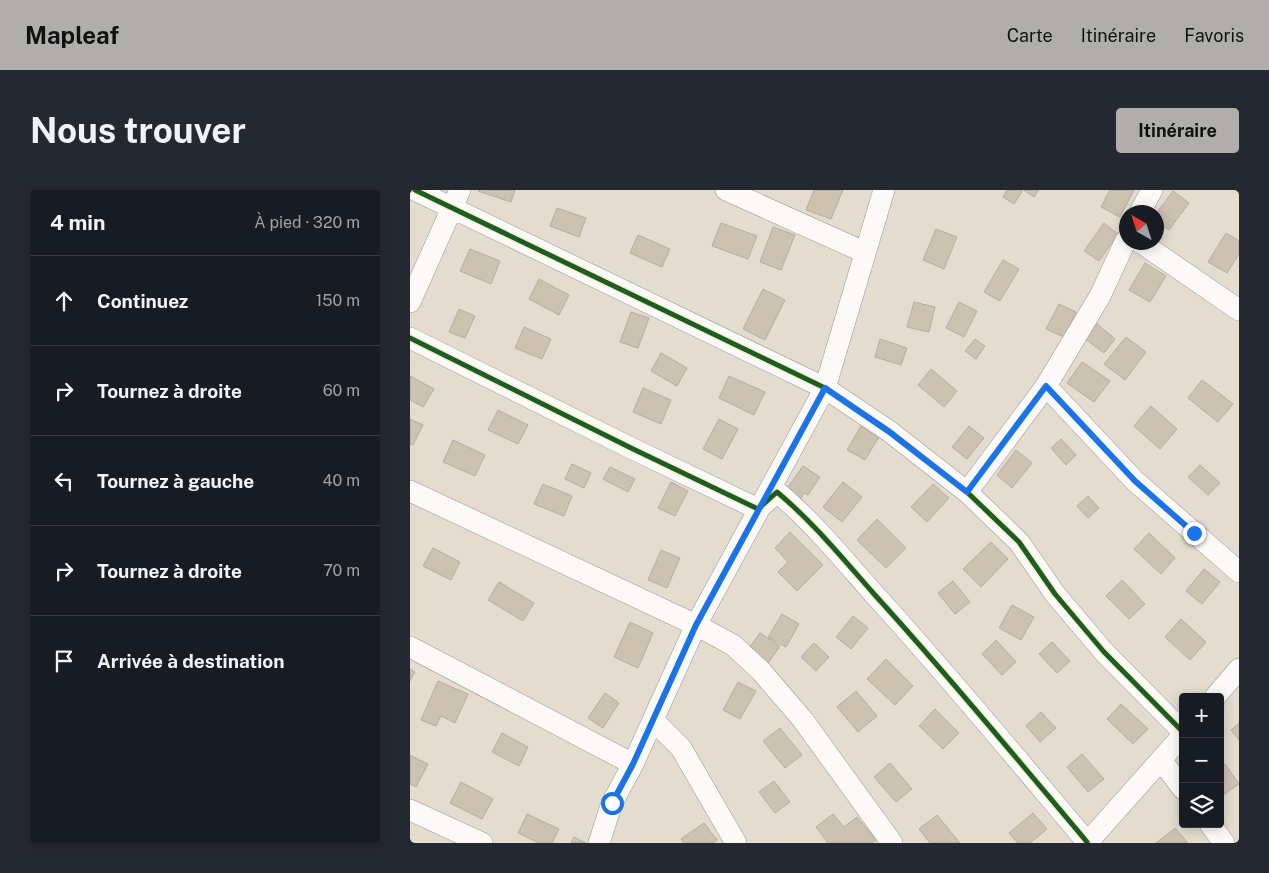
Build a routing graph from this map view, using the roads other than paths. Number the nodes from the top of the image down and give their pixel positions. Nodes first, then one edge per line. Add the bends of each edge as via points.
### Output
1 (415, 190) edge
2 (726, 190) edge
3 (884, 190) edge
4 (1152, 190) edge
5 (457, 199) edge
6 (1144, 205) edge
7 (1121, 250) edge
8 (1152, 250) edge
9 (864, 252) junction
10 (410, 302) edge
11 (1239, 310) edge
12 (410, 338) edge
13 (1046, 386) junction
14 (825, 388) junction
15 (410, 491) edge
16 (967, 492) junction
17 (758, 510) junction
18 (1239, 572) edge
19 (696, 625) junction
20 (410, 647) edge
21 (1239, 669) edge
22 (1218, 693) edge
23 (653, 720) junction
24 (1179, 729) edge
25 (1179, 738) edge
26 (1161, 760) junction
27 (633, 764) junction
28 (1179, 784) edge
29 (410, 810) edge
30 (1213, 828) edge
31 (482, 843) edge
32 (599, 843) edge
33 (736, 843) edge
34 (892, 843) edge
35 (1087, 843) edge
36 (1224, 843) edge

1 - 5 street
2 - 9 street
3 - 9 street
4 - 6 street
5 - 10 street
5 - 14 street
7 - 13 street via 1100,296
8 - 11 street
9 - 14 street
12 - 17 street
13 - 16 street
13 - 18 street via 1135,481
14 - 16 street via 888,431
14 - 17 street
15 - 19 street
16 - 24 street via 1019,542 1055,594 1104,652
17 - 19 street
17 - 35 street via 777,492 792,504 905,627
19 - 23 street
19 - 34 street via 733,645 761,671 803,720
20 - 27 street
21 - 22 street
23 - 27 street
23 - 33 street via 681,748
25 - 26 street
26 - 28 street
26 - 35 street
27 - 32 street via 612,803
29 - 31 street
30 - 36 street

